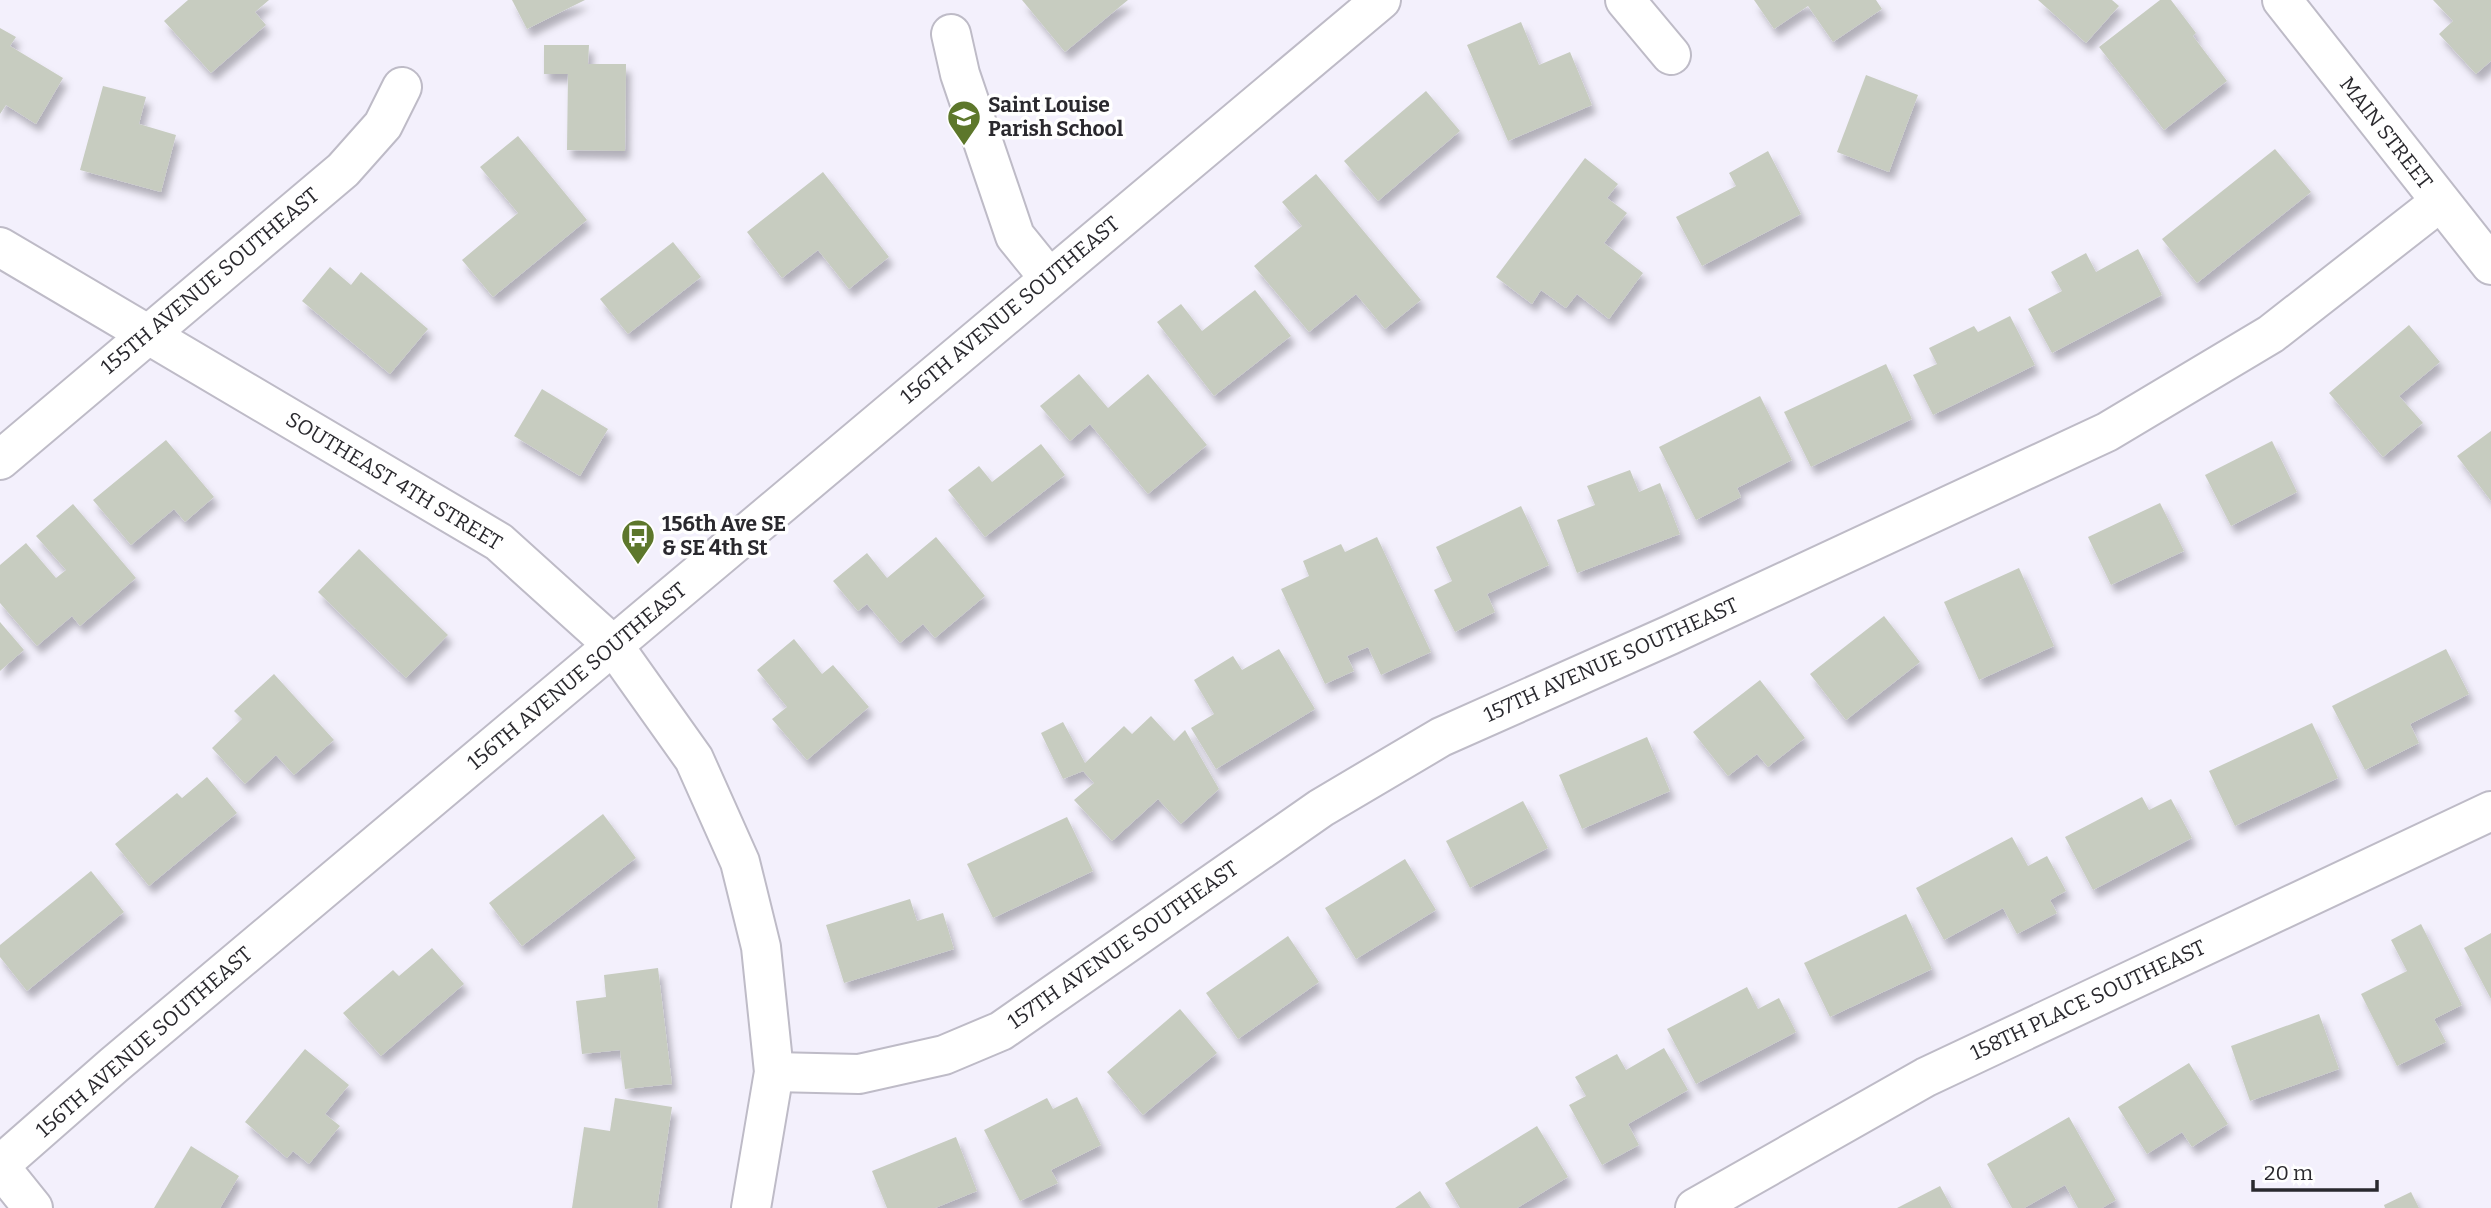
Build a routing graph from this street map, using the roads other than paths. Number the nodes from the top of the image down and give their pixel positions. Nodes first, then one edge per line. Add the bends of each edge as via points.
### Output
1 (1381, 0) edge
2 (1625, 0) edge
3 (2282, 0) edge
4 (951, 34) dead end
5 (1671, 55) dead end
6 (402, 87) dead end
7 (2440, 202) junction
8 (0, 247) edge
9 (2491, 265) edge
10 (1049, 278) junction
11 (148, 333) junction
12 (0, 460) edge
13 (614, 645) junction
14 (2491, 811) edge
15 (774, 1072) junction
16 (0, 1166) edge
17 (33, 1208) edge
18 (751, 1208) edge
19 (1695, 1208) edge

1 - 10 street, 156TH AVENUE SOUTHEAST
2 - 5 street
3 - 7 street, MAIN STREET
4 - 10 street via 960,74 1015,236
6 - 11 street, 155TH AVENUE SOUTHEAST via 383,125 343,170
7 - 9 street, MAIN STREET
7 - 15 street, 157TH AVENUE SOUTHEAST via 2271,334 2107,432 1441,737 1321,808 1001,1031 944,1055 859,1074
8 - 11 street, SOUTHEAST 4TH STREET
10 - 13 street, 156TH AVENUE SOUTHEAST
11 - 12 street, 155TH AVENUE SOUTHEAST
11 - 13 street, SOUTHEAST 4TH STREET via 499,542
13 - 15 street, SOUTHEAST 4TH STREET via 694,759 740,862 761,947
13 - 16 street, 156TH AVENUE SOUTHEAST
14 - 19 street, 158TH PLACE SOUTHEAST via 1926,1077
15 - 18 street, SOUTHEAST 4TH STREET
16 - 17 street

